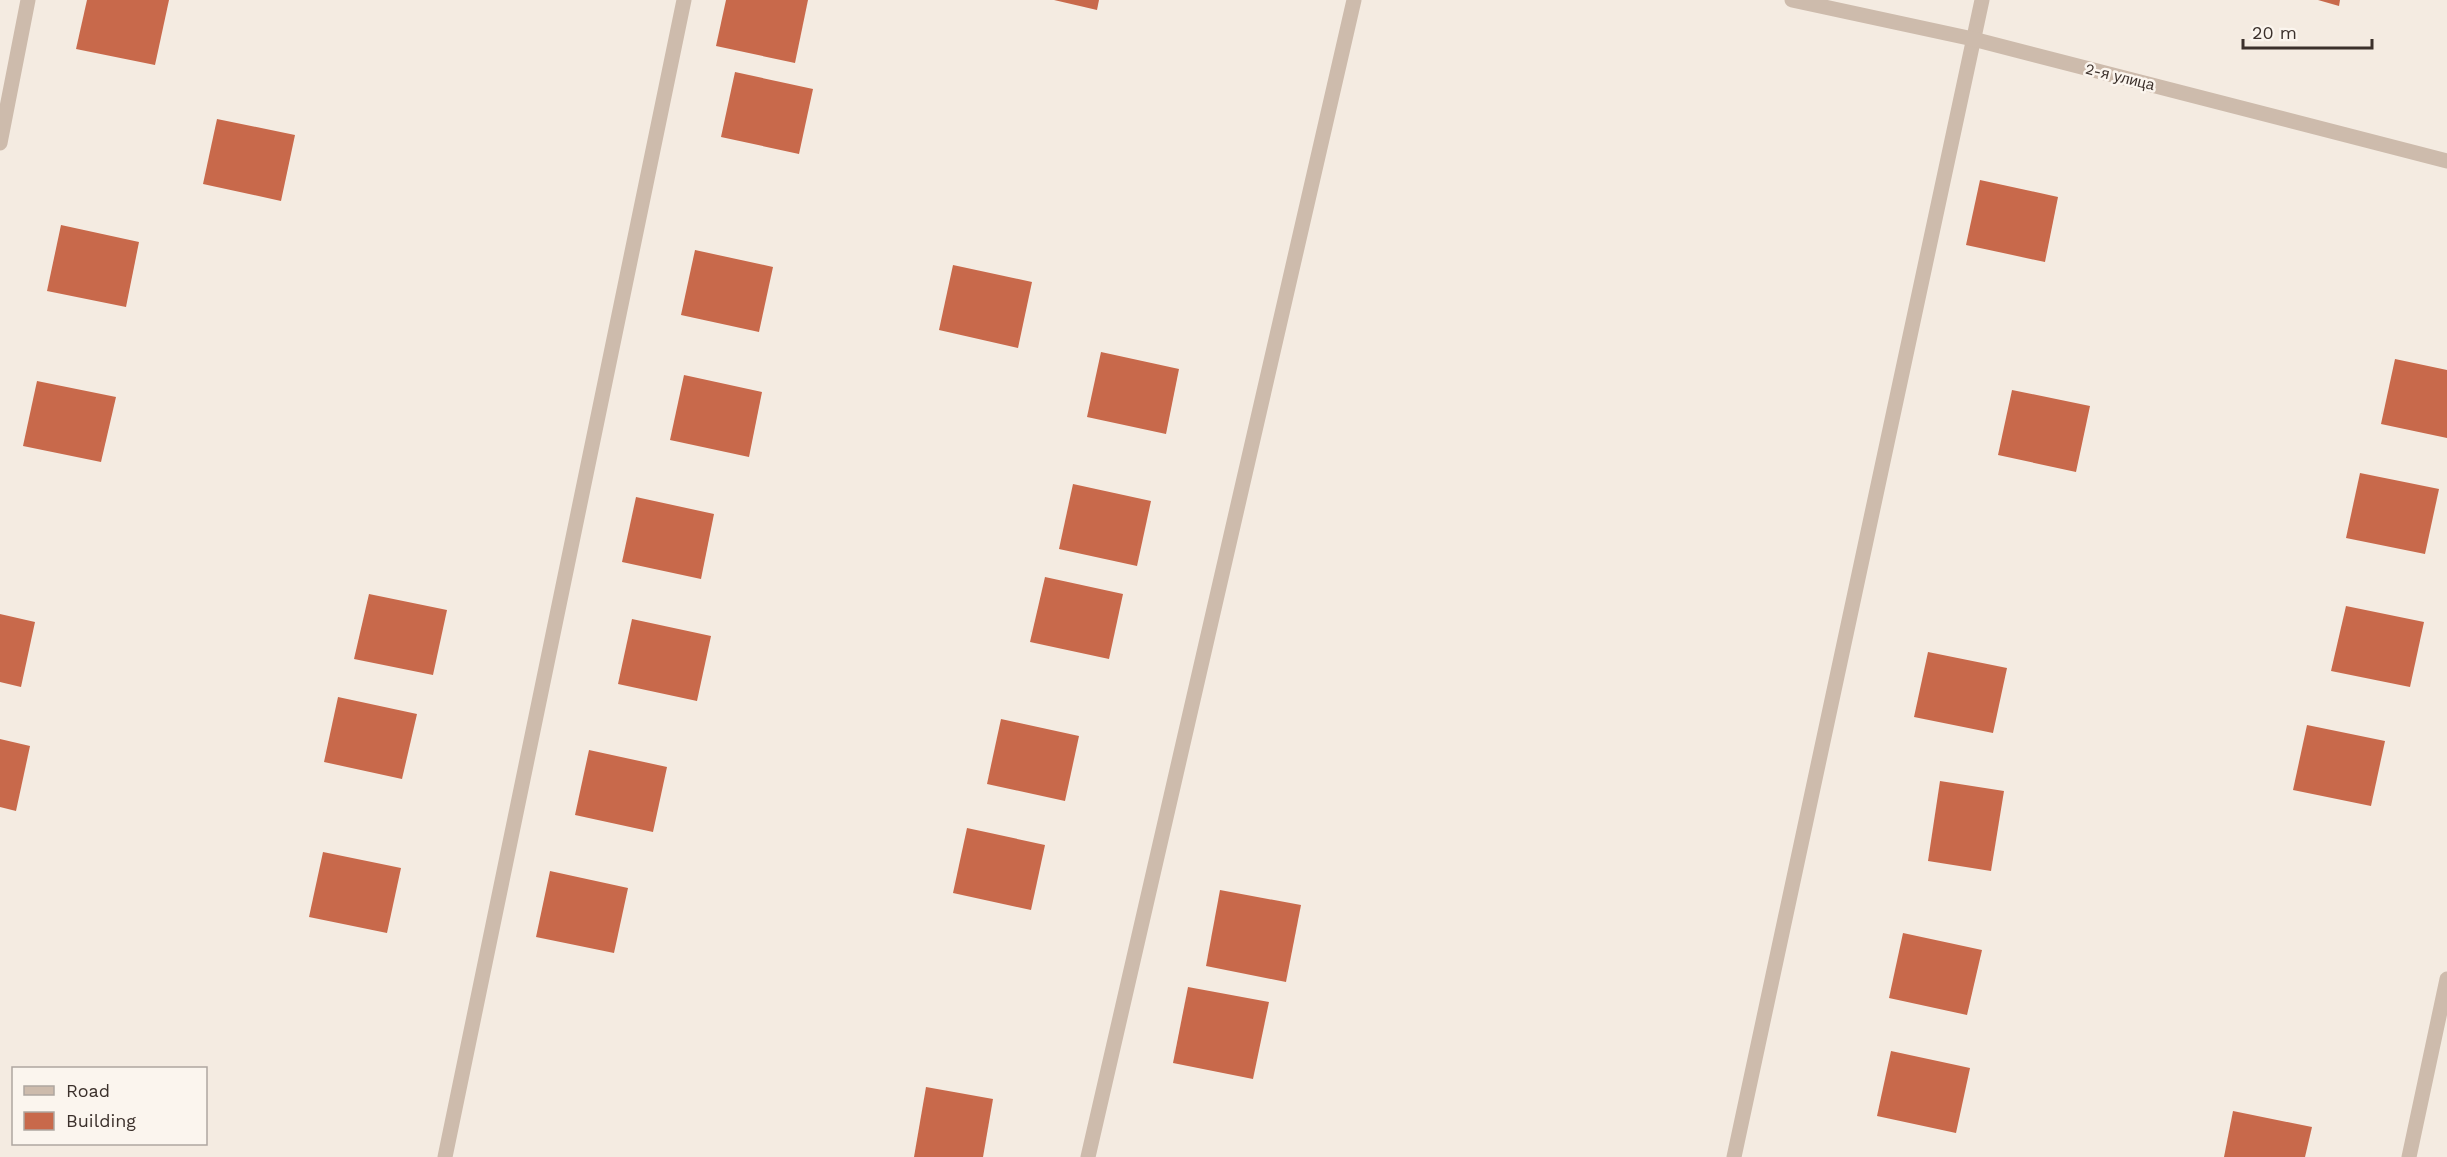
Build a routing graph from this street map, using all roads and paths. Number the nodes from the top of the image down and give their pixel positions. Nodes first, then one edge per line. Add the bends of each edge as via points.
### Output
1 (28, 0) edge
2 (684, 0) edge
3 (1354, 0) edge
4 (1792, 0) edge
5 (1982, 0) edge
6 (1973, 39) junction
7 (0, 143) edge
8 (2447, 161) edge
9 (2447, 979) edge
10 (445, 1157) edge
11 (1088, 1157) edge
12 (1734, 1157) edge
13 (2409, 1157) edge

1 - 7 street
2 - 10 street
3 - 11 street
4 - 6 street, 2-я улица
5 - 6 street
6 - 8 street, 2-я улица
6 - 12 street
9 - 13 street

